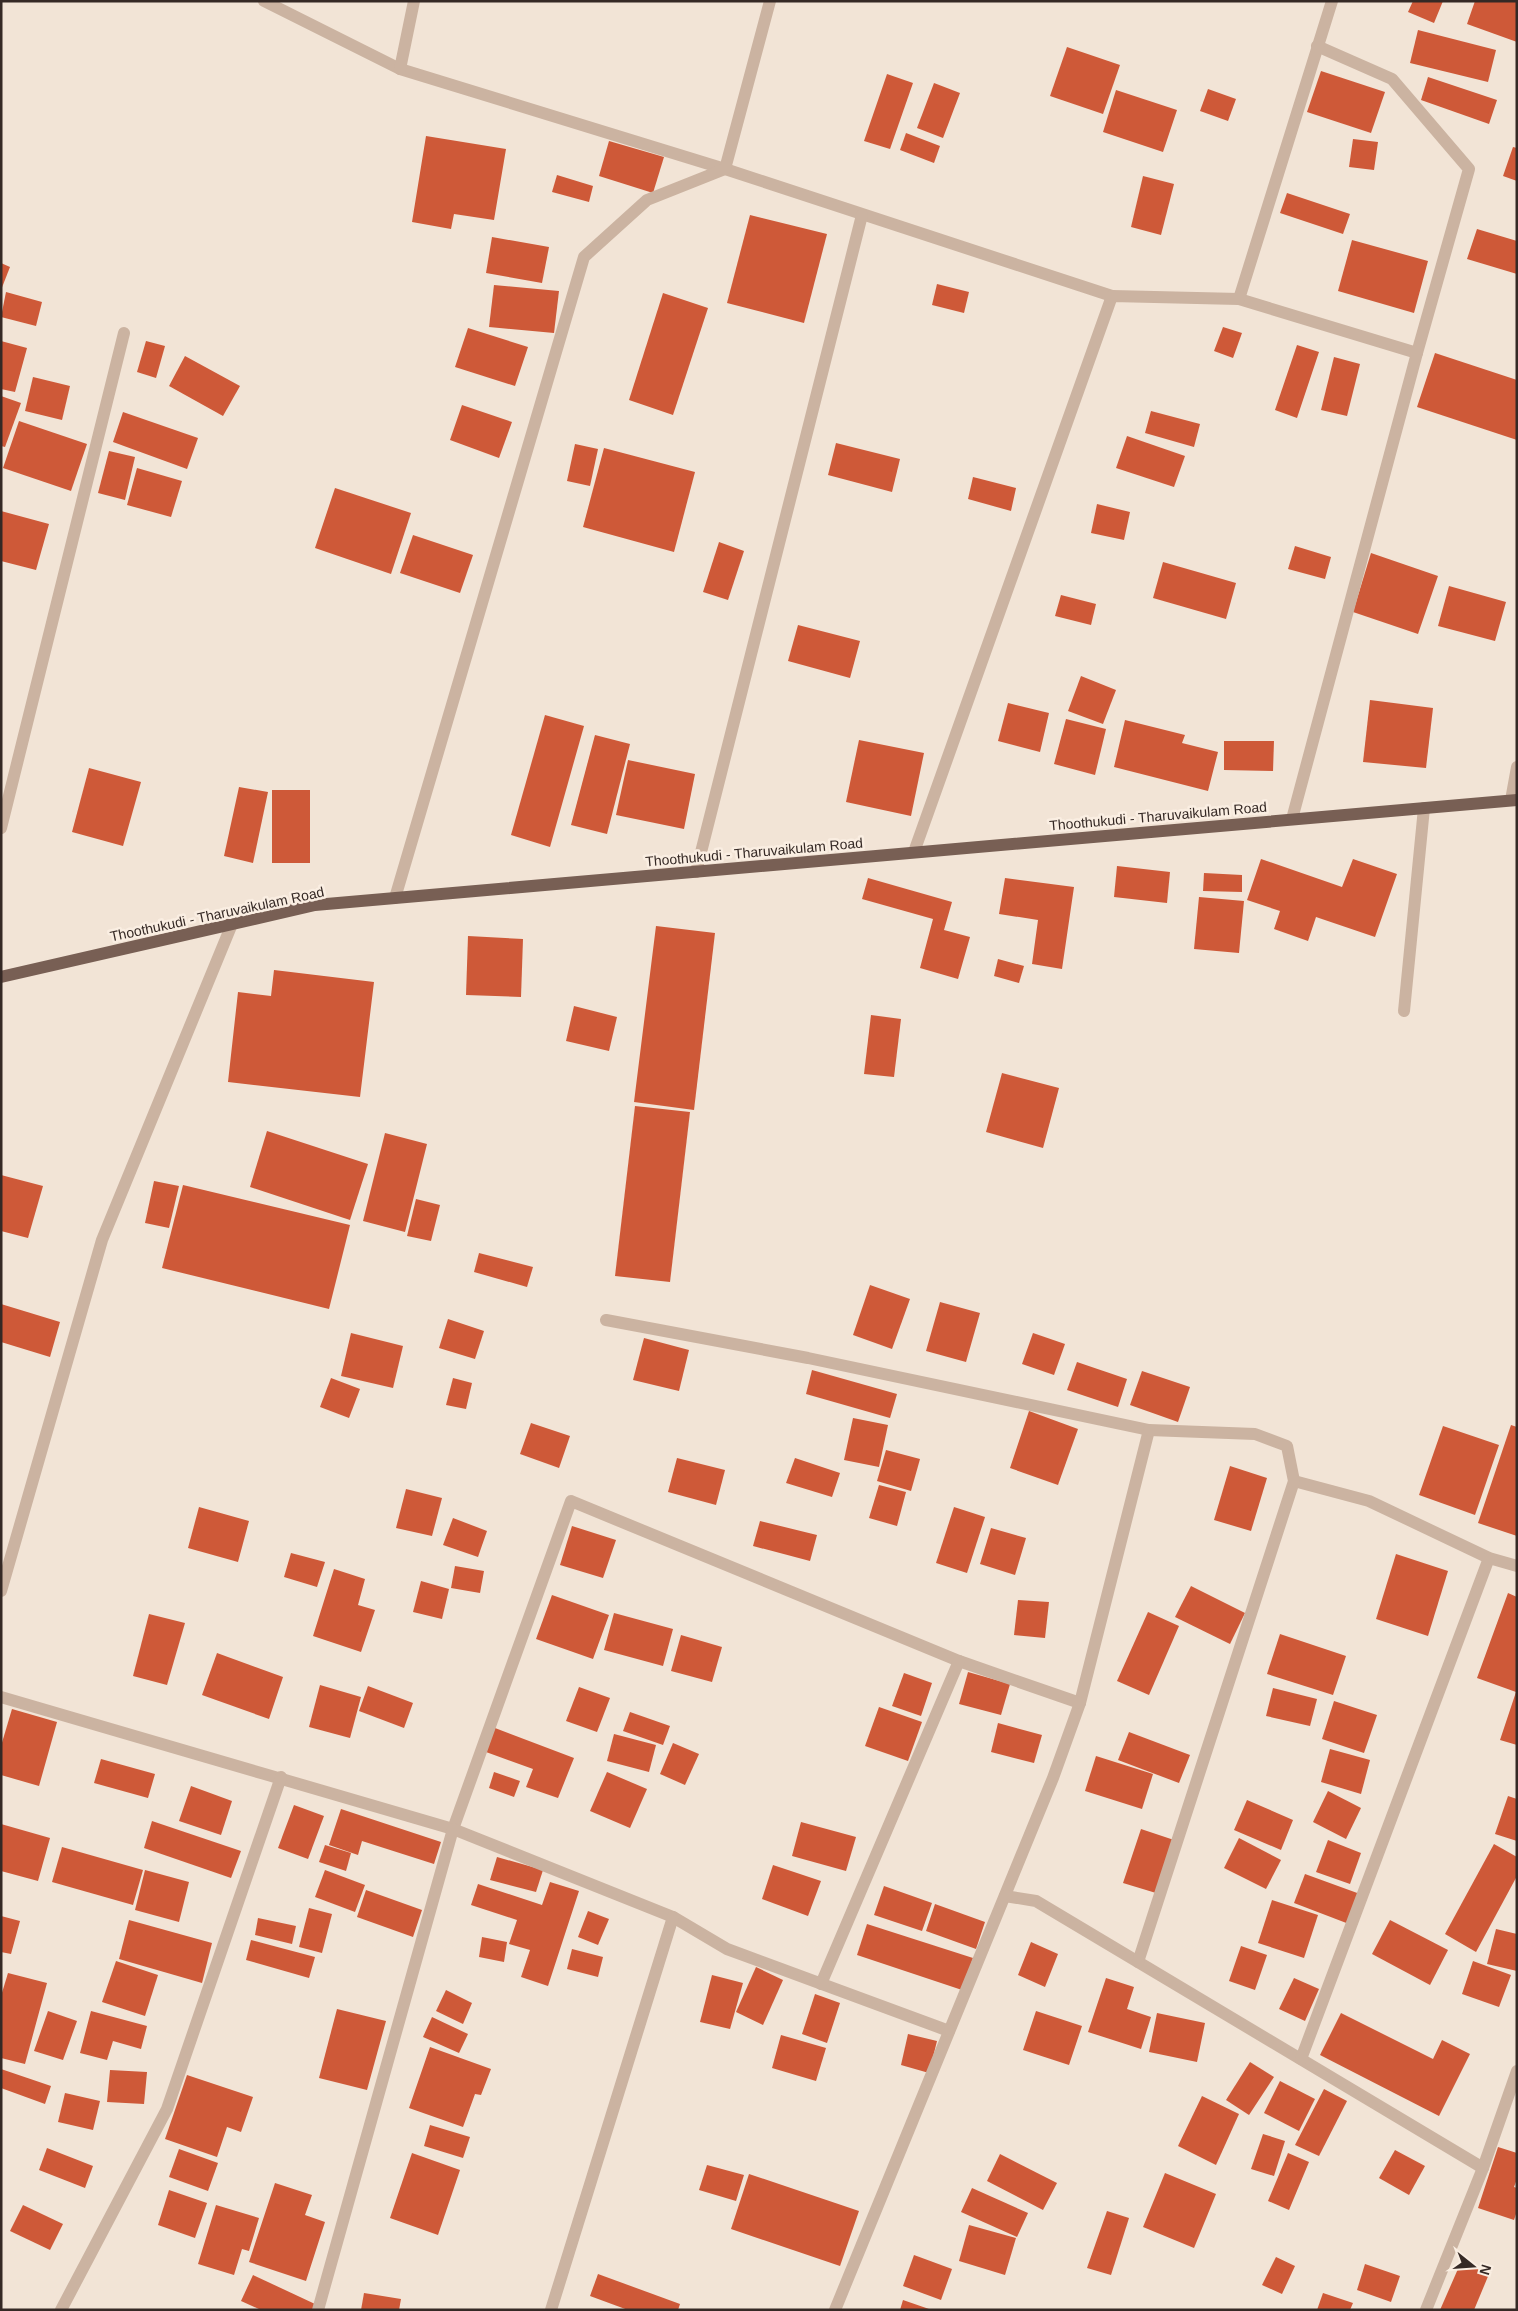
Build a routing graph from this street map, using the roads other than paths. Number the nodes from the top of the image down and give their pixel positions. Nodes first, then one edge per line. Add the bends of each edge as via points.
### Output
1 (264, 1) edge
2 (414, 1) edge
3 (770, 1) edge
4 (1332, 1) edge
5 (1317, 46) junction
6 (400, 69) junction
7 (725, 169) junction
8 (862, 215) junction
9 (1112, 296) junction
10 (1239, 299) junction
11 (124, 333) dead end
12 (1417, 353) junction
13 (1517, 767) edge
14 (1514, 800) edge
15 (1424, 808) junction
16 (1292, 819) junction
17 (1, 828) edge
18 (914, 852) junction
19 (696, 872) junction
20 (395, 898) junction
21 (232, 924) junction
22 (1, 977) edge
23 (1404, 1011) dead end
24 (606, 1320) dead end
25 (1149, 1430) junction
26 (1294, 1481) junction
27 (1489, 1558) junction
28 (1517, 1566) edge
29 (1, 1591) edge
30 (959, 1661) junction
31 (1, 1697) edge
32 (1080, 1703) junction
33 (281, 1777) junction
34 (453, 1828) junction
35 (1005, 1896) junction
36 (673, 1917) junction
37 (1138, 1962) junction
38 (821, 1984) junction
39 (949, 2031) junction
40 (1301, 2059) junction
41 (1517, 2071) edge
42 (1483, 2168) junction
43 (61, 2310) edge
44 (318, 2310) edge
45 (551, 2310) edge
46 (835, 2310) edge
47 (1426, 2310) edge

1 - 6 street
2 - 6 street
3 - 7 street
4 - 5 street
5 - 10 street
5 - 12 street via 1392,79 1469,169
6 - 7 street
7 - 8 street
7 - 20 street via 647,200 584,257
8 - 9 street
8 - 19 street
9 - 10 street
9 - 18 street
10 - 12 street
11 - 17 street
12 - 16 street
13 - 14 street
14 - 15 main road, Thoothukudi - Tharuvaikulam Road
15 - 16 main road, Thoothukudi - Tharuvaikulam Road
15 - 23 street
16 - 18 main road, Thoothukudi - Tharuvaikulam Road
18 - 19 main road, Thoothukudi - Tharuvaikulam Road
19 - 20 main road, Thoothukudi - Tharuvaikulam Road
20 - 21 main road, Thoothukudi - Tharuvaikulam Road via 315,906
21 - 22 main road, Thoothukudi - Tharuvaikulam Road
21 - 29 street via 102,1240
24 - 25 street via 808,1358
25 - 26 street via 1255,1434 1287,1446
25 - 32 street
26 - 27 street via 1370,1501
26 - 37 street
27 - 28 street
27 - 40 street
30 - 32 street
30 - 34 street via 571,1501
30 - 38 street
31 - 33 street
32 - 35 street
33 - 34 street
33 - 43 street via 167,2109
34 - 36 street
34 - 44 street
35 - 37 street via 1036,1901
35 - 39 street
36 - 38 street via 727,1949
36 - 45 street
37 - 40 street
38 - 39 street
39 - 46 street
40 - 42 street
41 - 42 street
42 - 47 street

